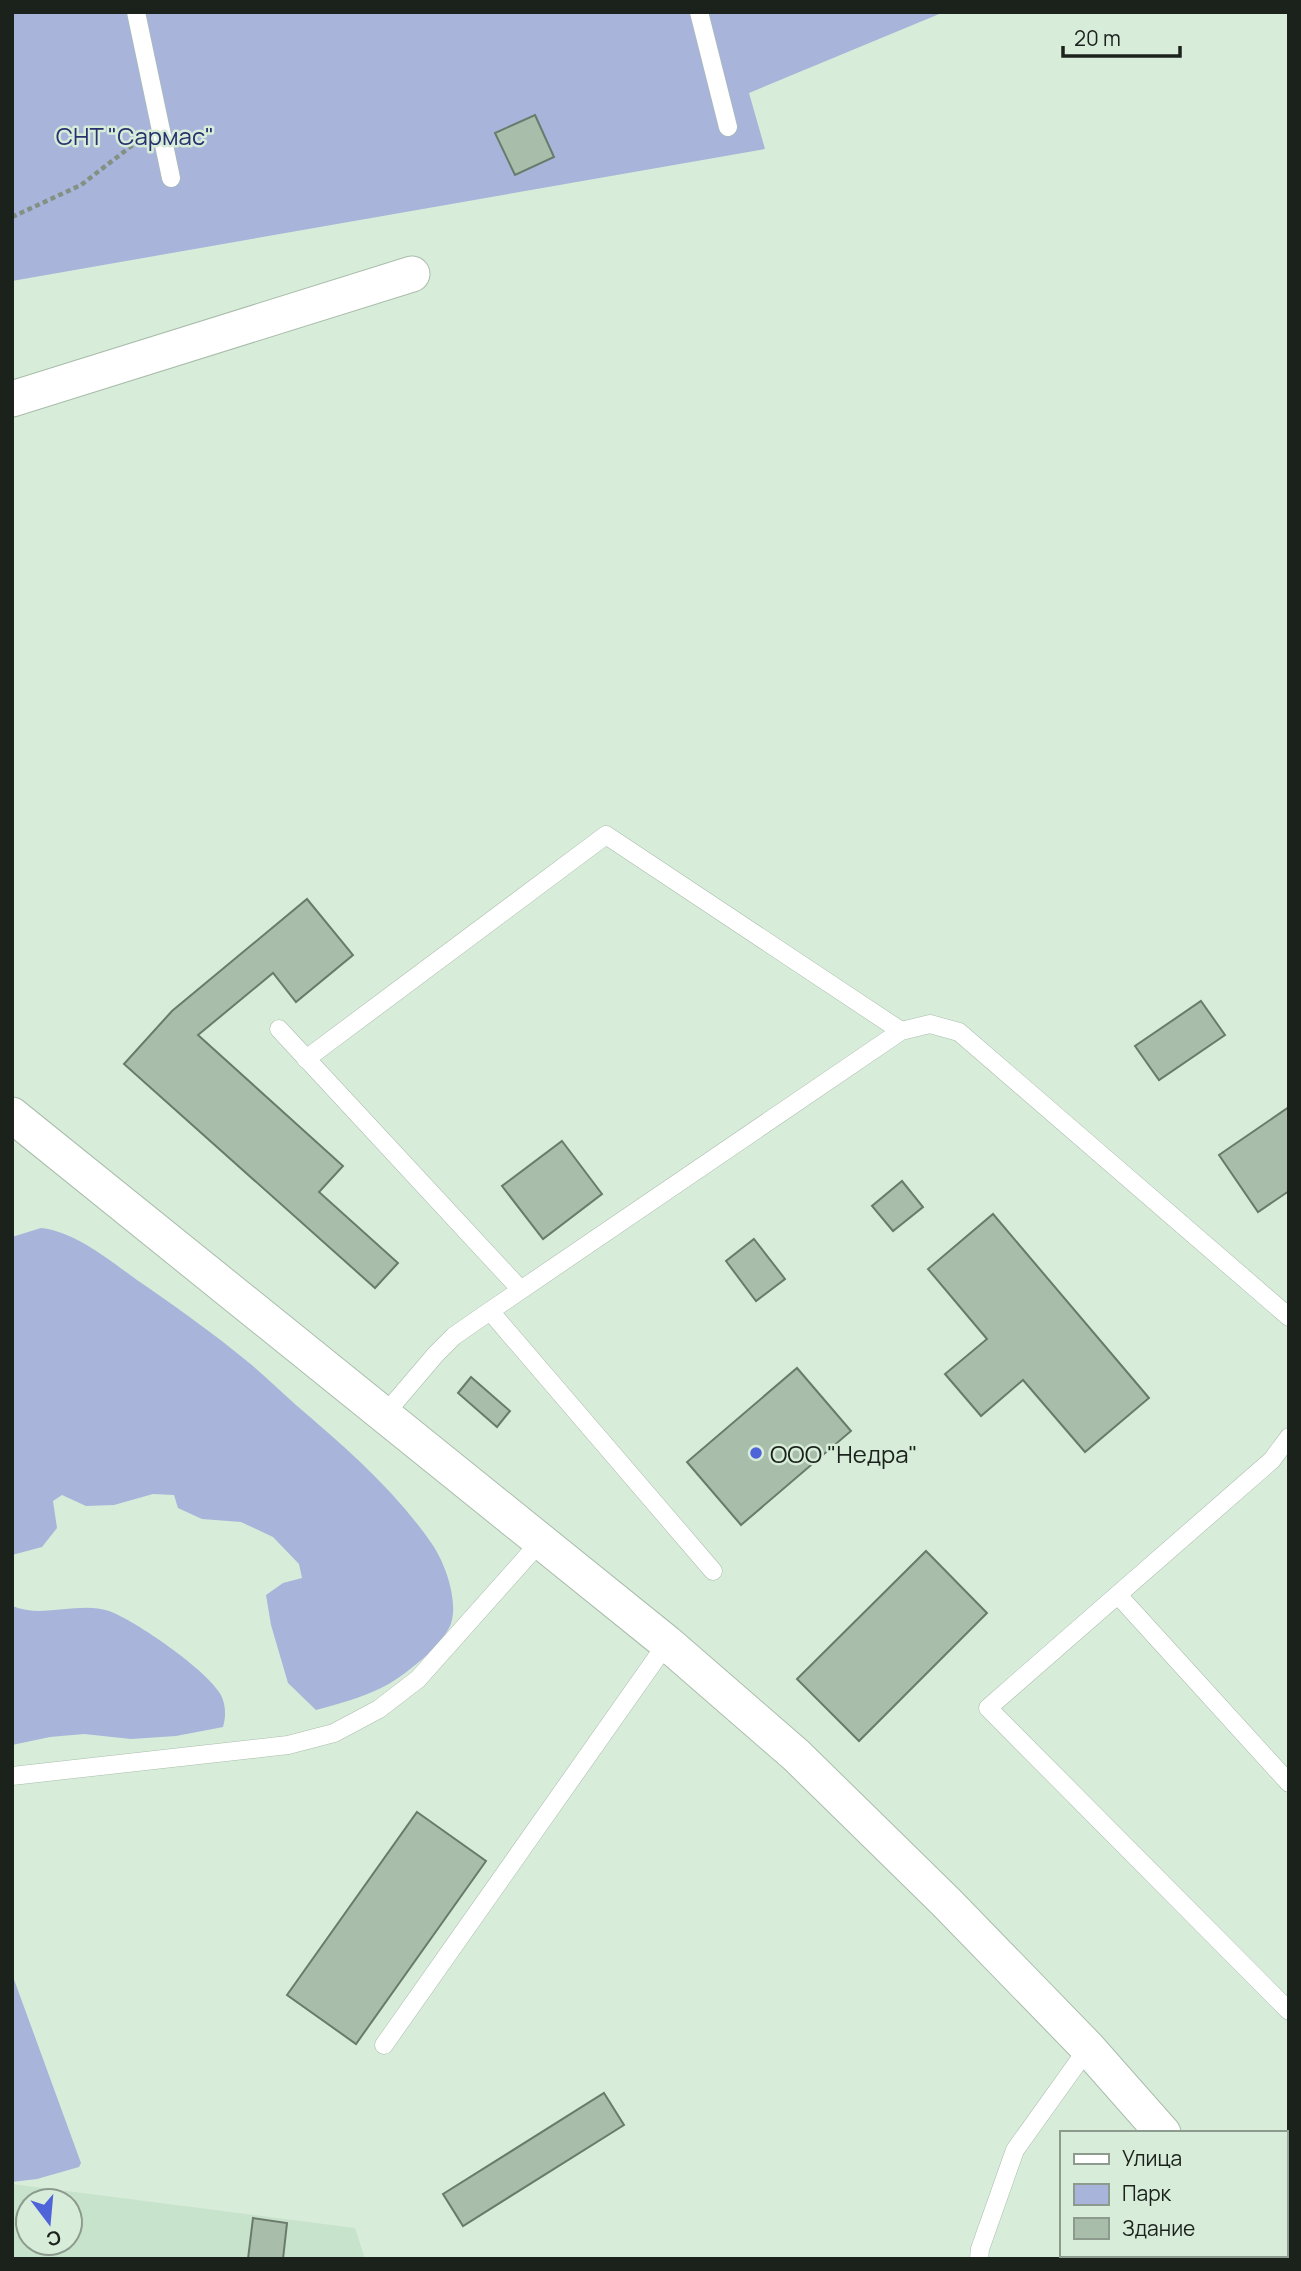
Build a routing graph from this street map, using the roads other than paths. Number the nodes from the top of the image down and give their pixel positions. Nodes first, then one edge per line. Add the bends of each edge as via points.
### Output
1 (136, 12) edge
2 (699, 12) edge
3 (728, 127) dead end
4 (171, 178) dead end
5 (412, 274) dead end
6 (12, 399) edge
7 (279, 1029) dead end
8 (901, 1031) junction
9 (306, 1059) junction
10 (12, 1115) edge
11 (521, 1290) junction
12 (489, 1311) junction
13 (1289, 1317) edge
14 (384, 1415) junction
15 (1289, 1437) edge
16 (540, 1542) junction
17 (713, 1571) dead end
18 (1118, 1595) junction
19 (667, 1643) junction
20 (12, 1776) edge
21 (1289, 1783) edge
22 (1289, 2011) edge
23 (384, 2045) dead end
24 (1088, 2048) junction
25 (1161, 2131) edge
26 (979, 2259) edge

1 - 4 lane
2 - 3 lane
5 - 6 street
7 - 9 lane
8 - 9 lane via 606,835
8 - 11 lane
8 - 13 lane via 930,1024 959,1032
9 - 11 lane
10 - 14 street
11 - 12 lane
12 - 14 lane via 454,1336
12 - 17 lane
14 - 16 street
15 - 18 lane via 1272,1460
16 - 19 street
16 - 20 lane via 418,1679 379,1709 334,1733 288,1745
18 - 21 lane
18 - 22 lane via 988,1708
19 - 23 lane
19 - 24 street via 796,1755
24 - 25 street
24 - 26 lane via 1015,2150

